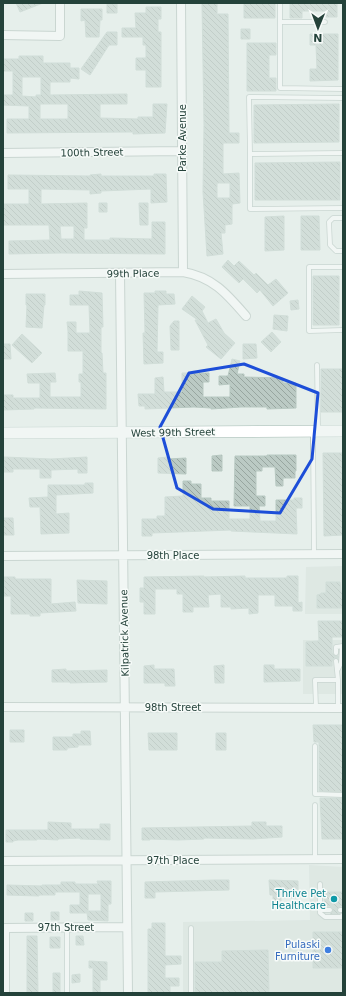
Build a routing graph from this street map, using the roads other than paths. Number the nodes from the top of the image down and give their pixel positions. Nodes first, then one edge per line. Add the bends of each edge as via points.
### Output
1 (60, 3) edge
2 (181, 3) edge
3 (280, 3) edge
4 (280, 22) junction
5 (325, 22) dead end
6 (3, 35) edge
7 (343, 89) edge
8 (343, 98) edge
9 (182, 152) junction
10 (3, 153) edge
11 (343, 153) edge
12 (250, 154) junction
13 (343, 208) edge
14 (343, 218) edge
15 (343, 251) edge
16 (343, 267) edge
17 (183, 272) junction
18 (120, 273) junction
19 (3, 274) edge
20 (246, 316) dead end
21 (343, 330) edge
22 (317, 365) dead end
23 (315, 431) junction
24 (343, 431) edge
25 (3, 433) edge
26 (122, 433) junction
27 (314, 554) junction
28 (343, 554) edge
29 (123, 555) junction
30 (3, 556) edge
31 (342, 646) edge
32 (336, 653) dead end
33 (336, 661) dead end
34 (338, 669) junction
35 (338, 680) junction
36 (125, 706) junction
37 (3, 707) edge
38 (316, 707) junction
39 (341, 708) edge
40 (315, 746) dead end
41 (343, 795) edge
42 (315, 805) dead end
43 (315, 859) junction
44 (343, 859) edge
45 (126, 860) junction
46 (3, 861) edge
47 (320, 884) dead end
48 (320, 910) junction
49 (330, 910) dead end
50 (343, 915) edge
51 (67, 927) junction
52 (127, 927) junction
53 (191, 928) dead end
54 (4, 981) edge
55 (5, 993) edge
56 (67, 993) edge
57 (128, 993) edge
58 (192, 993) edge

1 - 6 street via 60,36
2 - 9 street, Parke Avenue
3 - 4 lane
4 - 5 lane
4 - 7 lane via 280,88
8 - 12 lane via 249,97
9 - 10 street, 100th Street
9 - 17 street, Parke Avenue
11 - 12 lane
12 - 13 lane via 250,209
14 - 15 lane via 334,218 329,222 330,245 336,251
16 - 21 lane via 309,267 309,331
17 - 18 street, 99th Place
17 - 20 street, 99th Place via 207,279 224,291
18 - 19 street, 99th Place
18 - 26 street, Kilpatrick Avenue
22 - 23 lane
23 - 24 street, West 99th Street
23 - 26 street, West 99th Street
23 - 27 lane
25 - 26 street, West 99th Street
26 - 29 street, Kilpatrick Avenue
27 - 28 street, 98th Place
27 - 29 street, 98th Place
29 - 30 street, 98th Place
29 - 36 street, Kilpatrick Avenue
31 - 32 lane via 336,647
31 - 34 lane
33 - 34 lane
34 - 35 lane
35 - 38 lane via 315,680
35 - 39 lane
36 - 37 street, 98th Street
36 - 38 street, 98th Street
36 - 45 street, Kilpatrick Avenue
38 - 39 street, 98th Street
40 - 41 lane via 315,794
42 - 43 lane
43 - 44 street, 97th Place
43 - 45 street, 97th Place
45 - 46 street, 97th Place
45 - 52 street, Kilpatrick Avenue
47 - 48 lane
48 - 49 lane
48 - 50 lane via 325,917
51 - 52 street, 97th Street
51 - 54 street, 97th Street via 5,928
51 - 56 lane
52 - 57 street, Kilpatrick Avenue
53 - 58 lane
54 - 55 street

